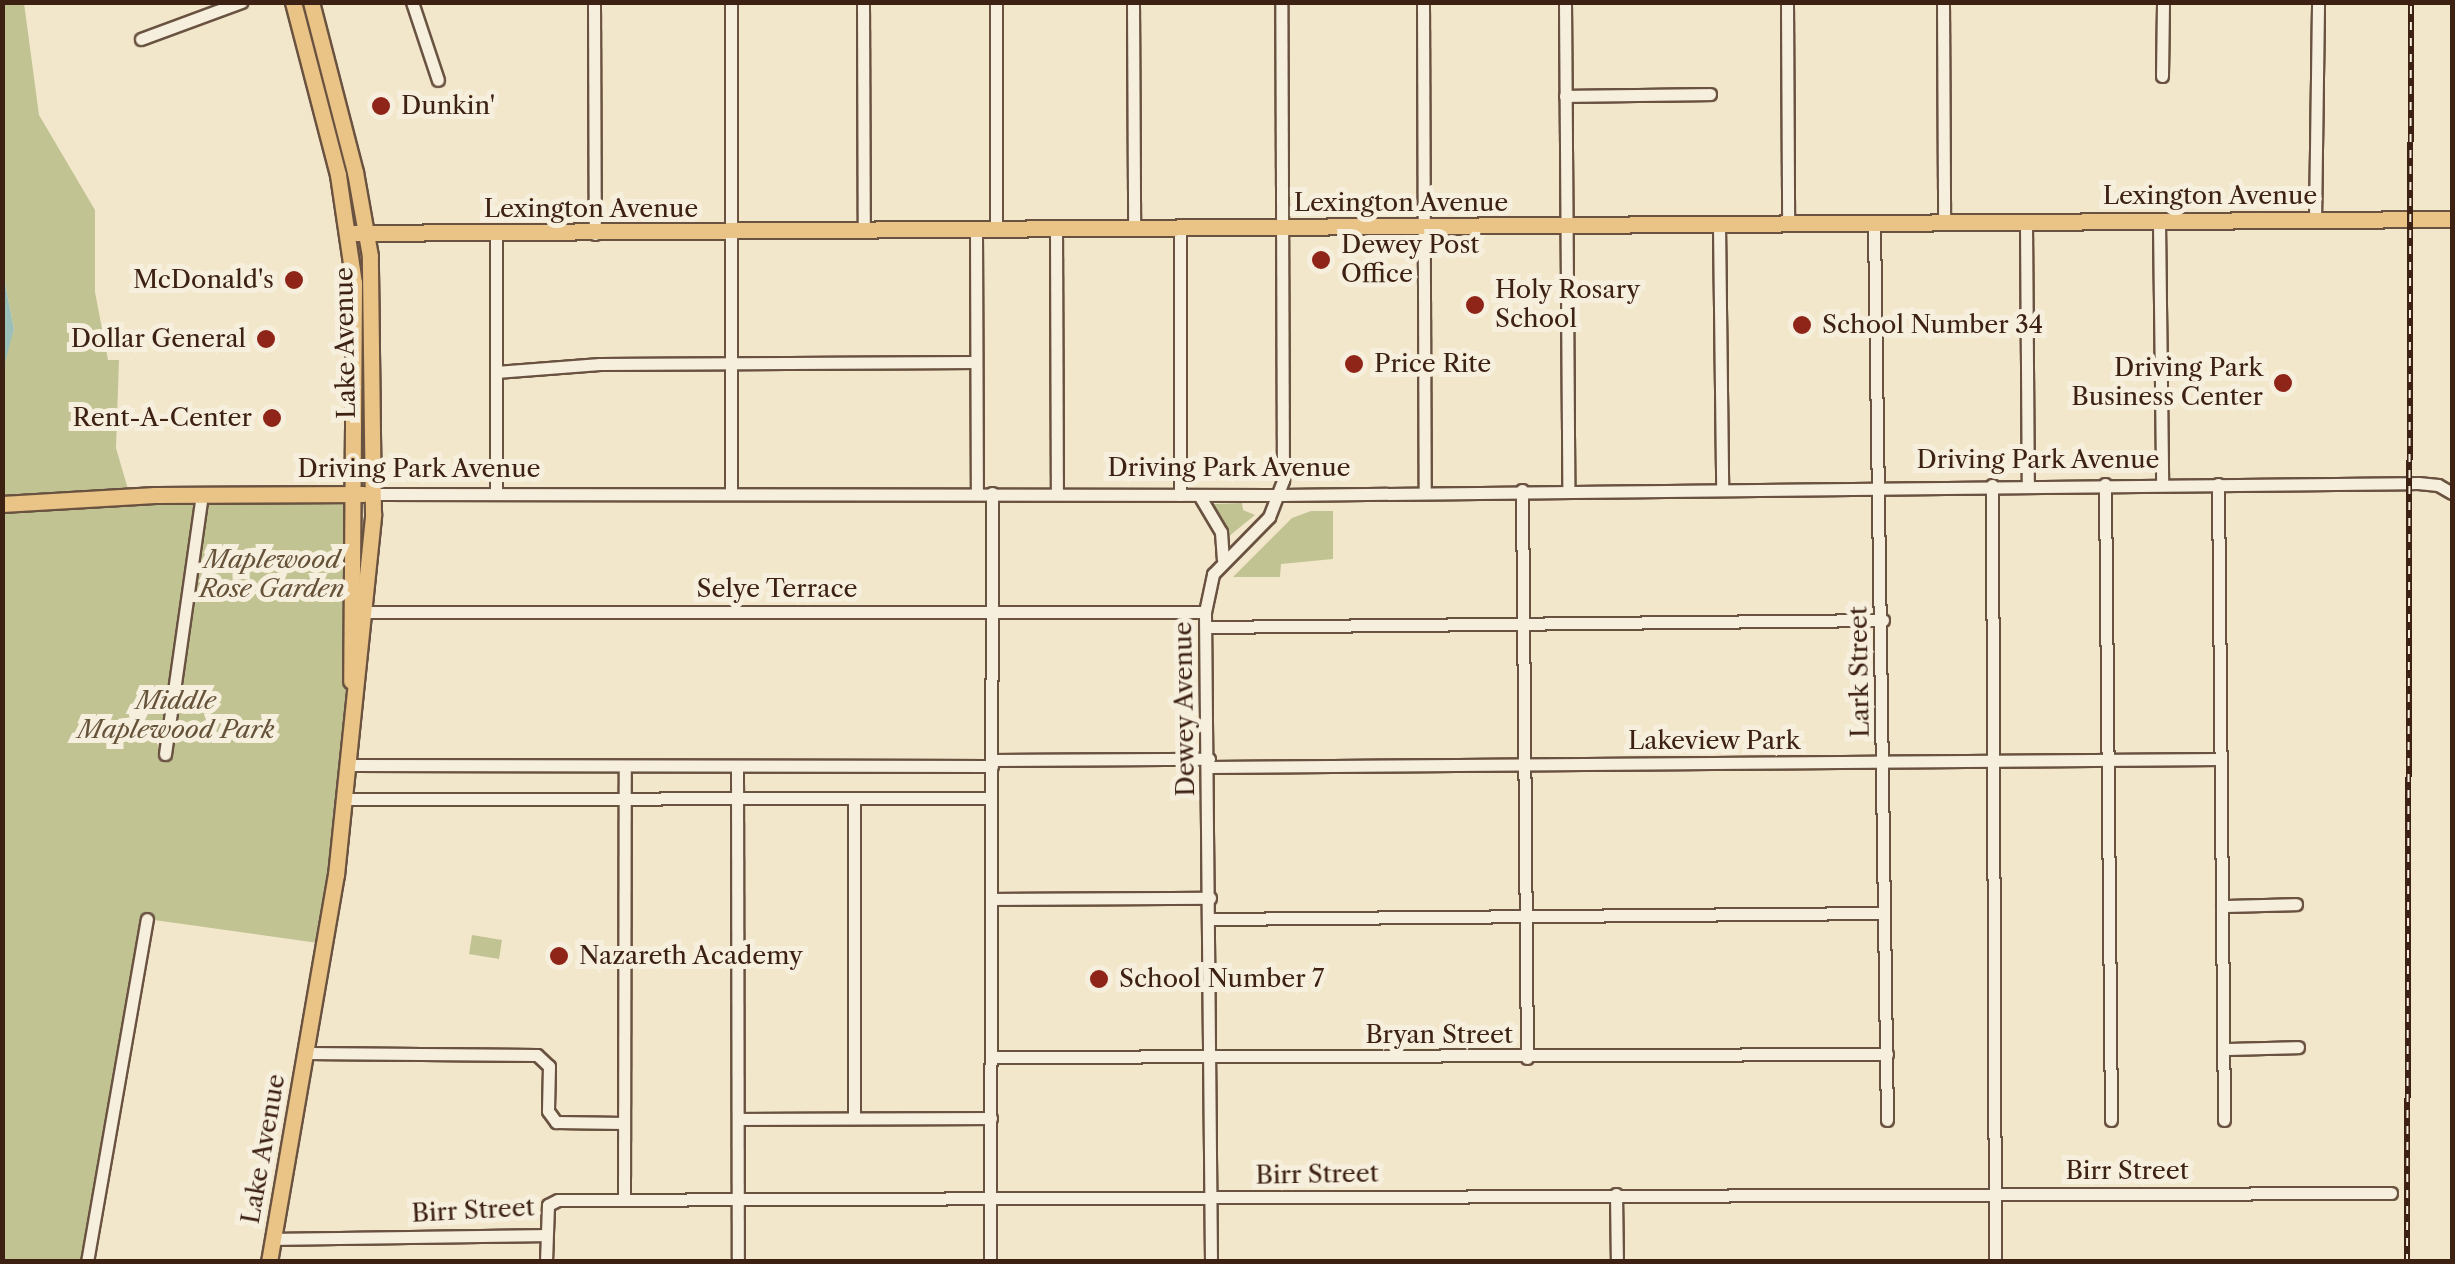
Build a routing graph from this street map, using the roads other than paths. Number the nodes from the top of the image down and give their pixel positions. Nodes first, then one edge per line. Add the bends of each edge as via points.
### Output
1 (193, 2) edge
2 (241, 2) edge
3 (293, 2) edge
4 (311, 2) edge
5 (412, 2) edge
6 (594, 2) edge
7 (730, 2) edge
8 (863, 2) edge
9 (996, 2) edge
10 (1134, 2) edge
11 (1280, 2) edge
12 (1423, 2) edge
13 (1565, 2) edge
14 (1787, 2) edge
15 (1943, 2) edge
16 (2163, 2) edge
17 (2318, 2) edge
18 (199, 18) junction
19 (142, 39) dead end
20 (2162, 76) dead end
21 (438, 80) dead end
22 (1710, 94) dead end
23 (1566, 96) junction
24 (2452, 218) edge
25 (2316, 221) junction
26 (2159, 222) junction
27 (2026, 223) junction
28 (1874, 224) junction
29 (1944, 224) junction
30 (1719, 225) junction
31 (1788, 225) junction
32 (1566, 227) junction
33 (1423, 228) junction
34 (1180, 229) junction
35 (1281, 229) junction
36 (1056, 230) junction
37 (1134, 230) junction
38 (976, 231) junction
39 (996, 231) junction
40 (731, 232) junction
41 (864, 232) junction
42 (349, 233) junction
43 (367, 234) junction
44 (496, 234) junction
45 (595, 234) junction
46 (976, 362) junction
47 (731, 363) junction
48 (496, 372) junction
49 (2104, 484) junction
50 (2162, 484) junction
51 (2218, 484) junction
52 (1992, 485) junction
53 (2028, 485) junction
54 (1880, 487) junction
55 (1722, 488) junction
56 (1522, 490) junction
57 (1568, 490) junction
58 (1425, 491) junction
59 (977, 492) junction
60 (992, 492) junction
61 (496, 493) junction
62 (731, 493) junction
63 (1057, 493) junction
64 (2452, 493) edge
65 (365, 494) junction
66 (1280, 494) junction
67 (202, 495) junction
68 (1180, 495) junction
69 (1199, 495) junction
70 (2, 504) edge
71 (1223, 560) junction
72 (992, 611) junction
73 (358, 612) junction
74 (1206, 612) junction
75 (1883, 620) junction
76 (1523, 623) junction
77 (1206, 627) junction
78 (165, 754) dead end
79 (2220, 759) junction
80 (2107, 760) junction
81 (1996, 761) junction
82 (1884, 762) junction
83 (992, 763) junction
84 (1209, 763) junction
85 (347, 764) junction
86 (1524, 765) junction
87 (625, 766) junction
88 (738, 766) junction
89 (345, 798) junction
90 (854, 798) junction
91 (992, 798) junction
92 (625, 799) junction
93 (738, 799) junction
94 (1210, 898) junction
95 (991, 899) junction
96 (2296, 904) dead end
97 (2222, 906) junction
98 (1884, 913) junction
99 (1526, 916) junction
100 (147, 919) dead end
101 (1210, 920) junction
102 (2298, 1047) dead end
103 (2224, 1049) junction
104 (306, 1053) junction
105 (1887, 1054) junction
106 (991, 1057) junction
107 (1210, 1058) junction
108 (1527, 1058) junction
109 (854, 1118) junction
110 (990, 1118) junction
111 (738, 1119) junction
112 (1887, 1120) dead end
113 (2111, 1120) dead end
114 (2224, 1120) dead end
115 (624, 1123) junction
116 (2391, 1193) dead end
117 (1616, 1194) junction
118 (1995, 1194) junction
119 (990, 1198) junction
120 (1211, 1198) junction
121 (624, 1199) junction
122 (738, 1199) junction
123 (546, 1235) junction
124 (273, 1239) junction
125 (86, 1262) edge
126 (270, 1262) edge
127 (546, 1262) edge
128 (738, 1262) edge
129 (990, 1262) edge
130 (1211, 1262) edge
131 (1617, 1262) edge
132 (1995, 1262) edge

1 - 18 street
2 - 18 street
3 - 42 main road, Lake Avenue
4 - 43 main road, Lake Avenue
5 - 21 street
6 - 45 street
7 - 40 street
8 - 41 street
9 - 39 street
10 - 37 street
11 - 35 street
12 - 33 street
13 - 23 street
14 - 31 street
15 - 29 street
16 - 20 street
17 - 25 street
18 - 19 street
22 - 23 street
23 - 32 street
24 - 25 main road, Lexington Avenue
25 - 26 main road, Lexington Avenue
26 - 27 main road, Lexington Avenue
26 - 50 street
27 - 29 main road, Lexington Avenue
27 - 53 street
28 - 29 main road, Lexington Avenue
28 - 31 main road, Lexington Avenue
28 - 54 street, Lark Street
30 - 31 main road, Lexington Avenue
30 - 32 main road, Lexington Avenue
30 - 55 street
32 - 33 main road, Lexington Avenue
32 - 57 street
33 - 35 main road, Lexington Avenue
33 - 58 street
34 - 35 main road, Lexington Avenue
34 - 37 main road, Lexington Avenue
34 - 68 street
35 - 66 street
36 - 37 main road, Lexington Avenue
36 - 39 main road, Lexington Avenue
36 - 63 street
38 - 39 main road, Lexington Avenue
38 - 41 main road, Lexington Avenue
38 - 46 street
40 - 41 main road, Lexington Avenue
40 - 45 main road, Lexington Avenue
40 - 47 street
42 - 43 main road, Lexington Avenue
42 - 65 main road, Lake Avenue
43 - 44 main road, Lexington Avenue
43 - 65 main road, Lake Avenue via 373,301
44 - 45 main road, Lexington Avenue
44 - 48 street
46 - 47 street
46 - 59 street
47 - 48 street
47 - 62 street
48 - 61 street
49 - 50 street, Driving Park Avenue
49 - 53 street, Driving Park Avenue
49 - 80 street
50 - 51 street, Driving Park Avenue
51 - 64 street, Driving Park Avenue via 2434,484
51 - 79 street
52 - 53 street, Driving Park Avenue
52 - 54 street, Driving Park Avenue
52 - 81 street
54 - 55 street, Driving Park Avenue
54 - 75 street, Lark Street
55 - 57 street, Driving Park Avenue
56 - 57 street, Driving Park Avenue
56 - 58 street, Driving Park Avenue
56 - 76 street
58 - 66 street, Driving Park Avenue
59 - 60 street, Driving Park Avenue
59 - 62 street, Driving Park Avenue
60 - 63 street, Driving Park Avenue
60 - 72 street
61 - 62 street, Driving Park Avenue
61 - 65 street, Driving Park Avenue
63 - 68 street, Driving Park Avenue
65 - 67 main road, Driving Park Avenue
65 - 73 main road, Lake Avenue
66 - 69 street, Driving Park Avenue
66 - 71 street, Dewey Avenue via 1269,517
67 - 70 main road, Driving Park Avenue
67 - 78 street
68 - 69 street, Driving Park Avenue
69 - 71 street via 1221,532
71 - 74 street, Dewey Avenue via 1210,581
72 - 73 street, Selye Terrace
72 - 74 street, Selye Terrace
72 - 83 street
73 - 85 main road, Lake Avenue
74 - 77 street, Dewey Avenue
75 - 76 street
75 - 82 street, Lark Street
76 - 77 street
76 - 86 street
77 - 84 street, Dewey Avenue
79 - 80 street, Lakeview Park
79 - 97 street
80 - 81 street, Lakeview Park
80 - 113 street
81 - 82 street, Lakeview Park
81 - 118 street
82 - 86 street, Lakeview Park
82 - 98 street, Lark Street
83 - 84 street, Lakeview Park
83 - 88 street, Lakeview Park
83 - 91 street
84 - 86 street, Lakeview Park
84 - 94 street, Dewey Avenue
85 - 87 street, Lakeview Park
85 - 89 main road, Lake Avenue
86 - 99 street
87 - 88 street, Lakeview Park
87 - 92 street
88 - 93 street
89 - 92 street
89 - 104 main road, Lake Avenue
90 - 91 street
90 - 93 street
90 - 109 street
91 - 95 street
92 - 93 street
92 - 115 street
93 - 111 street
94 - 95 street
94 - 101 street, Dewey Avenue
95 - 106 street
96 - 97 street
97 - 103 street
98 - 99 street
98 - 105 street, Lark Street
99 - 101 street
99 - 108 street
100 - 125 street
101 - 107 street, Dewey Avenue
102 - 103 street
103 - 114 street
104 - 115 street via 538,1055 548,1066 547,1104 556,1122
104 - 124 main road, Lake Avenue
105 - 108 street, Bryan Street
105 - 112 street, Lark Street
106 - 107 street, Bryan Street
106 - 110 street
107 - 108 street, Bryan Street
107 - 120 street, Dewey Avenue
109 - 110 street
109 - 111 street
110 - 119 street
111 - 122 street
115 - 121 street
116 - 118 street, Birr Street
117 - 118 street, Birr Street
117 - 120 street, Birr Street
117 - 131 street
118 - 132 street
119 - 120 street, Birr Street
119 - 122 street, Birr Street
119 - 129 street
120 - 130 street, Dewey Avenue
121 - 122 street, Birr Street
121 - 123 street, Birr Street via 553,1201
122 - 128 street
123 - 124 street, Birr Street
123 - 127 street
124 - 126 main road, Lake Avenue

